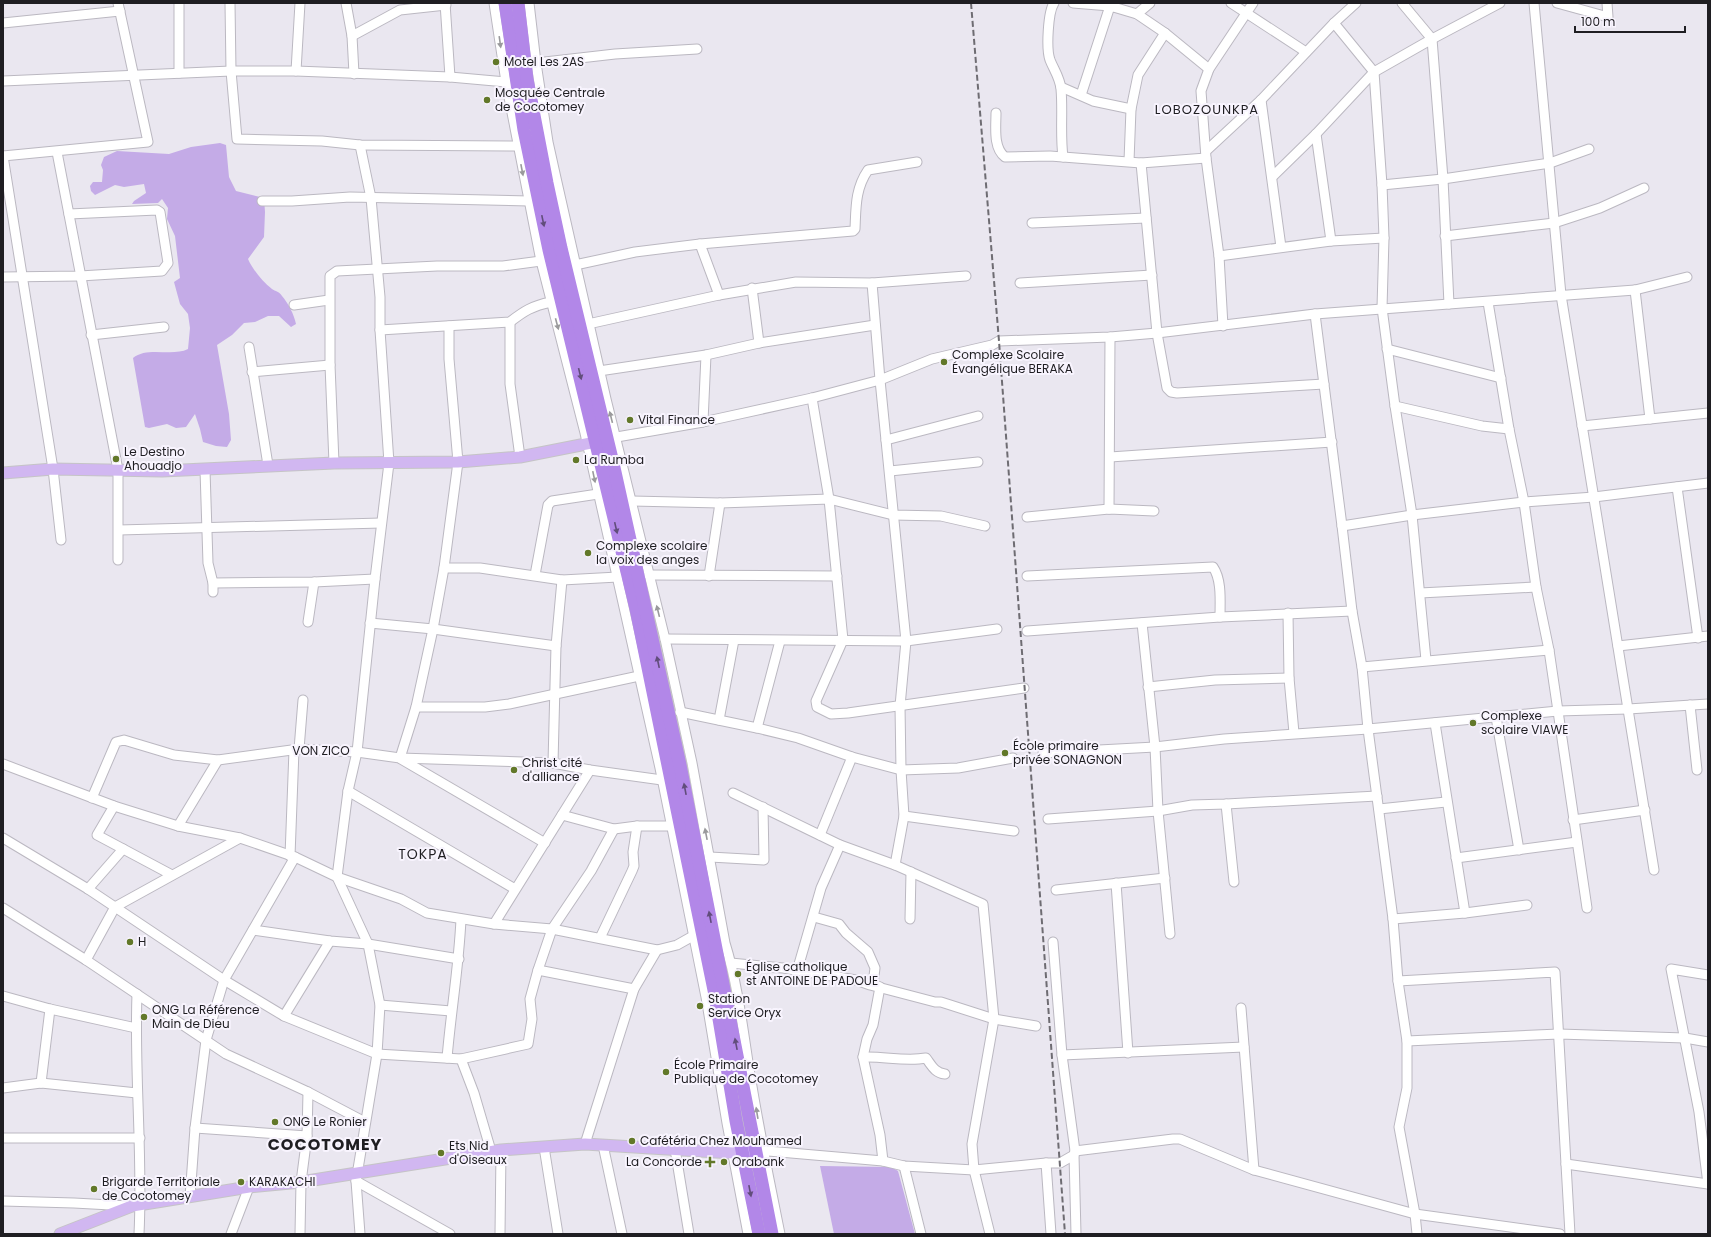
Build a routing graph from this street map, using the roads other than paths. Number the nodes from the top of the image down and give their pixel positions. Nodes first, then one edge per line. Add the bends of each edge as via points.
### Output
1 (179, 3) edge
2 (230, 3) edge
3 (300, 3) edge
4 (346, 3) edge
5 (494, 3) edge
6 (505, 3) edge
7 (518, 3) edge
8 (529, 3) edge
9 (1054, 3) edge
10 (1073, 3) edge
11 (1150, 3) edge
12 (1231, 3) edge
13 (1253, 3) edge
14 (1356, 3) edge
15 (1402, 3) edge
16 (1500, 3) edge
17 (1534, 3) edge
18 (1557, 3) edge
19 (1606, 3) edge
20 (446, 4) edge
21 (1110, 5) edge
22 (119, 7) edge
23 (1246, 13) junction
24 (1137, 14) junction
25 (3, 23) edge
26 (1334, 23) junction
27 (1165, 33) junction
28 (352, 36) junction
29 (1432, 38) junction
30 (697, 49) dead end
31 (1306, 52) junction
32 (536, 63) junction
33 (1209, 69) junction
34 (231, 71) junction
35 (296, 71) junction
36 (1374, 72) junction
37 (134, 74) junction
38 (179, 74) junction
39 (354, 74) junction
40 (450, 77) junction
41 (3, 80) edge
42 (506, 82) junction
43 (1061, 88) junction
44 (1081, 96) junction
45 (1261, 100) junction
46 (1131, 109) junction
47 (996, 113) dead end
48 (1316, 134) junction
49 (360, 145) junction
50 (518, 146) junction
51 (1589, 149) dead end
52 (57, 152) junction
53 (1206, 155) junction
54 (3, 156) edge
55 (1063, 157) junction
56 (1129, 161) junction
57 (917, 162) dead end
58 (1141, 163) junction
59 (1550, 163) junction
60 (1272, 177) junction
61 (1443, 179) junction
62 (1382, 185) junction
63 (1644, 188) dead end
64 (371, 198) junction
65 (262, 201) dead end
66 (529, 201) junction
67 (68, 214) junction
68 (1146, 218) junction
69 (1032, 223) dead end
70 (1554, 223) junction
71 (1444, 236) junction
72 (1384, 238) junction
73 (1331, 241) junction
74 (700, 244) junction
75 (1281, 247) junction
76 (1219, 256) junction
77 (541, 260) junction
78 (575, 265) junction
79 (376, 269) junction
80 (1152, 275) junction
81 (22, 276) junction
82 (80, 276) junction
83 (966, 276) dead end
84 (3, 277) edge
85 (1687, 278) dead end
86 (872, 283) junction
87 (1020, 283) dead end
88 (752, 288) junction
89 (1635, 290) junction
90 (719, 295) junction
91 (1561, 295) junction
92 (329, 300) junction
93 (551, 302) junction
94 (1488, 302) junction
95 (1449, 304) junction
96 (294, 305) dead end
97 (1382, 308) junction
98 (1315, 314) junction
99 (510, 322) junction
100 (588, 324) junction
101 (875, 325) junction
102 (449, 326) junction
103 (1223, 326) junction
104 (164, 327) dead end
105 (380, 330) junction
106 (1157, 333) junction
107 (91, 335) junction
108 (1110, 337) junction
109 (759, 343) junction
110 (248, 347) dead end
111 (1387, 349) junction
112 (706, 355) junction
113 (330, 365) junction
114 (599, 371) junction
115 (252, 372) junction
116 (1501, 378) junction
117 (880, 380) junction
118 (1324, 384) junction
119 (812, 398) junction
120 (1395, 406) junction
121 (1708, 413) edge
122 (978, 416) dead end
123 (1650, 419) junction
124 (703, 422) junction
125 (1582, 426) junction
126 (1509, 429) junction
127 (886, 440) junction
128 (602, 441) junction
129 (1332, 442) junction
130 (520, 457) junction
131 (1110, 457) junction
132 (389, 462) junction
133 (458, 462) junction
134 (978, 462) dead end
135 (334, 463) junction
136 (268, 465) junction
137 (53, 469) junction
138 (118, 470) junction
139 (205, 470) junction
140 (890, 471) junction
141 (3, 473) edge
142 (1708, 483) edge
143 (1677, 487) junction
144 (598, 494) junction
145 (1594, 497) junction
146 (829, 499) junction
147 (632, 501) junction
148 (1524, 502) junction
149 (720, 503) junction
150 (1109, 509) junction
151 (1154, 511) dead end
152 (893, 515) junction
153 (1412, 515) junction
154 (1027, 517) dead end
155 (381, 523) junction
156 (986, 526) dead end
157 (1342, 526) junction
158 (206, 527) junction
159 (119, 530) junction
160 (61, 540) dead end
161 (118, 560) dead end
162 (444, 568) junction
163 (535, 575) junction
164 (649, 575) junction
165 (709, 576) junction
166 (837, 576) junction
167 (1027, 576) dead end
168 (618, 577) junction
169 (375, 579) junction
170 (562, 580) junction
171 (314, 582) junction
172 (1536, 587) junction
173 (1420, 593) junction
174 (1352, 611) junction
175 (1288, 613) junction
176 (1220, 617) junction
177 (308, 622) dead end
178 (370, 622) junction
179 (1142, 623) junction
180 (433, 629) junction
181 (997, 629) dead end
182 (1027, 631) dead end
183 (1708, 636) edge
184 (1698, 638) junction
185 (665, 639) junction
186 (734, 640) junction
187 (844, 640) junction
188 (780, 641) junction
189 (906, 641) junction
190 (556, 646) junction
191 (1618, 646) junction
192 (1549, 650) junction
193 (1426, 660) junction
194 (1362, 667) junction
195 (639, 676) junction
196 (1289, 678) junction
197 (1148, 686) junction
198 (1024, 688) dead end
199 (555, 695) junction
200 (303, 700) dead end
201 (1708, 704) edge
202 (1690, 705) junction
203 (900, 706) junction
204 (416, 707) junction
205 (1628, 709) junction
206 (1558, 711) junction
207 (680, 712) junction
208 (1496, 717) junction
209 (719, 720) junction
210 (1435, 723) junction
211 (757, 728) junction
212 (1368, 729) junction
213 (1294, 733) junction
214 (1155, 747) junction
215 (297, 750) junction
216 (357, 752) junction
217 (1043, 753) dead end
218 (852, 757) junction
219 (400, 758) junction
220 (1013, 758) dead end
221 (218, 760) junction
222 (553, 763) junction
223 (3, 764) edge
224 (590, 770) junction
225 (901, 770) junction
226 (1697, 770) dead end
227 (662, 780) junction
228 (348, 791) junction
229 (732, 793) dead end
230 (1377, 796) junction
231 (92, 798) junction
232 (1446, 802) junction
233 (1226, 804) junction
234 (114, 806) junction
235 (763, 807) junction
236 (1379, 809) junction
237 (1645, 810) junction
238 (1158, 811) junction
239 (562, 814) junction
240 (904, 816) junction
241 (1048, 819) dead end
242 (1573, 820) junction
243 (178, 826) junction
244 (637, 826) junction
245 (671, 826) junction
246 (614, 829) junction
247 (1014, 831) dead end
248 (820, 835) junction
249 (3, 838) edge
250 (240, 838) junction
251 (1577, 842) junction
252 (545, 843) junction
253 (840, 845) junction
254 (123, 849) junction
255 (1519, 850) junction
256 (293, 856) junction
257 (710, 857) junction
258 (1456, 858) junction
259 (895, 865) junction
260 (1654, 870) dead end
261 (911, 872) junction
262 (172, 875) junction
263 (337, 877) junction
264 (1165, 878) junction
265 (1234, 882) dead end
266 (1116, 883) junction
267 (88, 889) junction
268 (515, 889) junction
269 (1056, 890) dead end
270 (1527, 905) dead end
271 (115, 907) junction
272 (3, 908) edge
273 (1587, 908) dead end
274 (1465, 913) junction
275 (814, 916) junction
276 (1393, 918) junction
277 (461, 919) junction
278 (910, 919) dead end
279 (494, 924) junction
280 (552, 929) junction
281 (253, 930) junction
282 (1170, 934) dead end
283 (693, 936) junction
284 (600, 938) junction
285 (330, 941) junction
286 (1053, 942) dead end
287 (368, 944) junction
288 (657, 950) junction
289 (459, 959) junction
290 (86, 960) junction
291 (731, 962) junction
292 (538, 970) junction
293 (797, 971) junction
294 (1708, 975) edge
295 (224, 980) junction
296 (1398, 981) junction
297 (880, 987) junction
298 (634, 989) junction
299 (137, 994) junction
300 (3, 996) edge
301 (380, 1005) junction
302 (1241, 1008) dead end
303 (50, 1009) junction
304 (451, 1011) junction
305 (284, 1016) junction
306 (994, 1019) junction
307 (1036, 1026) dead end
308 (136, 1028) junction
309 (1559, 1034) junction
310 (1685, 1038) junction
311 (206, 1040) junction
312 (1407, 1041) junction
313 (1708, 1042) edge
314 (1244, 1047) junction
315 (1128, 1053) junction
316 (377, 1054) junction
317 (1062, 1055) junction
318 (864, 1057) junction
319 (447, 1058) junction
320 (461, 1059) junction
321 (945, 1074) dead end
322 (41, 1083) junction
323 (3, 1088) edge
324 (308, 1092) junction
325 (137, 1093) junction
326 (365, 1122) junction
327 (195, 1128) junction
328 (307, 1136) junction
329 (3, 1138) edge
330 (140, 1138) junction
331 (585, 1144) junction
332 (603, 1145) junction
333 (544, 1147) junction
334 (675, 1149) junction
335 (759, 1150) junction
336 (496, 1151) junction
337 (737, 1152) junction
338 (1074, 1153) junction
339 (883, 1161) junction
340 (1046, 1163) junction
341 (1566, 1164) junction
342 (904, 1166) junction
343 (974, 1170) junction
344 (1254, 1170) junction
345 (357, 1177) junction
346 (301, 1182) junction
347 (1708, 1184) edge
348 (249, 1187) junction
349 (190, 1197) junction
350 (3, 1201) edge
351 (136, 1206) junction
352 (1415, 1214) junction
353 (63, 1233) edge
354 (139, 1234) edge
355 (231, 1234) edge
356 (300, 1234) edge
357 (360, 1234) edge
358 (450, 1234) edge
359 (500, 1234) edge
360 (558, 1234) edge
361 (622, 1234) edge
362 (689, 1234) edge
363 (748, 1234) edge
364 (759, 1234) edge
365 (772, 1234) edge
366 (780, 1234) edge
367 (921, 1234) edge
368 (990, 1234) edge
369 (1051, 1234) edge
370 (1076, 1234) edge
371 (1416, 1234) edge
372 (1560, 1234) edge
373 (1570, 1234) edge

1 - 38 street
2 - 34 street
3 - 35 street
4 - 28 street
5 -> 42 street
6 -> 128 highway via 524,130 550,250
7 - 128 highway via 527,79 539,144
8 - 32 street
9 - 43 street via 1051,8 1048,41 1050,60 1058,73
10 - 21 street
11 - 24 street
12 - 23 street
13 - 23 street
14 - 26 street
15 - 29 street
16 - 29 street
17 - 59 street
18 - 19 street via 1608,17
20 - 28 street via 400,10
20 - 40 street
21 - 24 street
21 - 44 street
22 - 25 street
22 - 37 street
23 - 31 street
23 - 33 street
24 - 27 street
26 - 31 street
26 - 36 street
27 - 33 street
27 - 46 street via 1138,75
28 - 39 street
29 - 36 street
29 - 61 street
30 - 32 street via 615,54
31 - 45 street
32 - 78 street via 548,142
33 - 53 street via 1201,91
34 - 35 street
34 - 38 street
34 - 49 street via 237,139 322,141
35 - 39 street
36 - 48 street
36 - 62 street
37 - 38 street
37 - 41 street
37 - 52 street via 148,142
39 - 40 street
40 - 42 street
42 - 50 street
43 - 44 street
43 - 55 street
44 - 46 street
45 - 53 street
45 - 60 street
46 - 56 street
47 - 55 street via 997,146 1005,157
48 - 60 street
48 - 73 street
49 - 50 street
49 - 64 street
50 -> 66 street
51 - 59 street
52 - 54 street
52 - 67 street
53 - 58 street
53 - 76 street
54 - 81 street
55 - 56 street
56 - 58 street
57 - 74 street via 868,170 859,185 853,231
58 - 68 street
59 - 61 street
59 - 70 street
60 - 75 street
61 - 62 street
61 - 71 street
62 - 72 street
63 - 70 street via 1600,208
64 - 65 street
64 - 66 street
64 - 79 street
66 - 77 street
67 - 82 street
67 - 82 street via 157,210 160,213 168,263 162,271
68 - 69 street
68 - 80 street
70 - 71 street
70 - 91 street
71 - 95 street
72 - 73 street
72 - 97 street
73 - 75 street
74 - 78 street via 635,252
74 - 90 street
75 - 76 street
76 - 103 street
77 - 79 street via 503,266
77 - 93 street
78 - 100 street
79 - 92 street via 337,271 330,276
79 - 105 street via 380,297
80 - 87 street
80 - 106 street
81 - 82 street
81 - 84 street
81 - 137 street
82 - 107 street
83 - 86 street
85 - 89 street
86 - 88 street via 796,282
86 - 101 street
88 - 90 street
88 - 109 street
89 - 91 street
89 - 123 street
90 - 100 street
91 - 94 street
91 - 125 street
92 - 96 street
92 - 113 street
93 - 99 street via 525,310
93 -> 128 street
94 - 95 street
94 - 116 street
95 - 97 street
97 - 98 street
97 - 111 street
98 - 103 street
98 - 118 street
99 - 102 street
99 - 130 street via 510,384
100 - 114 street
101 - 109 street
101 - 117 street
102 - 105 street
102 - 133 street via 449,359
103 - 106 street
104 - 107 street
105 - 132 street
106 - 108 street
106 - 118 street via 1166,388 1171,392
107 - 138 street
108 - 117 street via 999,341 992,345 932,359
108 - 131 street
109 - 112 street
110 - 115 street
111 - 116 street
111 - 120 street
112 - 114 street
112 - 124 street
113 - 115 street
113 - 135 street
128 -> 114 street
115 - 136 street
116 - 126 street
117 - 119 street
117 - 127 street
118 - 129 street
119 - 124 street
119 - 146 street
120 - 126 street via 1482,426
120 - 153 street
121 - 123 street
122 - 127 street
123 - 125 street
124 - 128 street
125 - 145 street
126 - 148 street
127 - 140 street
128 - 130 main road
128 -> 144 street
128 - 147 street
335 -> 128 highway via 680,765
128 -> 337 highway via 715,995
129 - 131 street
129 - 157 street
130 - 133 main road
131 - 150 street
132 - 133 main road
132 - 135 main road
132 - 155 street
133 - 162 street
134 - 140 street
135 - 136 main road
136 - 139 main road
137 - 138 main road
137 - 141 main road
137 - 160 street
138 - 139 main road
138 - 159 street
139 - 158 street
140 - 152 street
142 - 143 street
143 - 145 street
143 - 184 street
144 - 163 street via 552,501 548,505
144 - 168 street
145 - 148 street
145 - 191 street
146 - 149 street
146 - 152 street
146 - 166 street
147 - 149 street
147 - 164 street
148 - 153 street
148 - 172 street
149 - 165 street
150 - 151 street
150 - 154 street
152 - 156 street via 941,516
152 - 189 street
153 - 157 street
153 - 173 street
155 - 158 street
155 - 169 street
157 - 174 street
158 - 159 street
158 - 171 street via 208,563 213,588
159 - 161 street
162 - 163 street via 480,568
162 - 180 street
163 - 170 street
164 - 165 street
185 -> 164 street
165 - 166 street
166 - 187 street
167 - 176 street via 1213,567 1217,573 1220,594
168 - 170 street
168 - 195 street
169 - 171 street
169 - 178 street
170 - 190 street
171 - 177 street
172 - 173 street
172 - 192 street
173 - 193 street
174 - 175 street
174 - 194 street
175 - 176 street
175 - 196 street
176 - 179 street
178 - 180 street
178 - 216 street
179 - 182 street
179 - 197 street
180 - 190 street
180 - 204 street
181 - 189 street
183 - 184 street
184 - 191 street
185 - 186 street
185 - 207 street
186 - 188 street
186 - 209 street
187 - 188 street
187 - 189 street
187 - 203 street via 816,701 817,707 831,714
188 - 211 street
189 - 203 street
190 - 199 street
191 - 205 street
192 - 193 street
192 - 206 street
193 - 194 street
194 - 212 street
195 - 199 street
195 - 227 street
196 - 197 street via 1215,680
196 - 213 street
197 - 214 street
198 - 203 street
199 - 204 street via 485,707
199 - 222 street
200 - 215 street
201 - 202 street
202 - 205 street
202 - 226 street
203 - 225 street
204 - 219 street
205 - 206 street
205 - 237 street
206 - 208 street
206 - 242 street
207 - 209 street
257 -> 207 street
208 - 210 street
208 - 255 street
209 - 211 street
210 - 212 street
210 - 232 street
211 - 218 street via 798,738
212 - 213 street
212 - 230 street
213 - 214 street
214 - 217 street
214 - 238 street
215 - 216 street, VON ZICO
215 - 221 street, VON ZICO
215 - 256 street
216 - 219 street, VON ZICO
216 - 228 street
218 - 225 street
218 - 248 street
219 - 222 street, VON ZICO
219 - 252 street
220 - 225 street via 958,768
221 - 231 street, VON ZICO via 174,755 124,740 116,742
221 - 243 street
222 - 224 street, VON ZICO
223 - 231 street
224 - 227 street, VON ZICO
224 - 239 street
225 - 240 street
227 - 245 street
228 - 263 street
228 - 268 street
229 - 235 street
230 - 233 street
230 - 236 street
231 - 234 street
232 - 236 street
232 - 258 street
233 - 238 street via 1192,805
233 - 265 street
234 - 243 street
234 - 254 street via 97,835
235 - 248 street
235 - 257 street via 764,860
236 - 276 street
237 - 242 street
237 - 260 street
238 - 241 street
238 - 264 street
239 - 246 street
239 - 252 street
240 - 247 street
240 - 259 street
242 - 251 street
243 - 250 street
244 - 245 street
244 - 246 street
244 - 284 street via 633,852 634,866
245 - 283 street
246 - 280 street via 591,871
248 - 253 street
249 - 267 street
250 - 256 street
250 - 262 street
251 - 255 street
251 - 273 street
252 - 268 street
253 - 259 street
253 - 275 street via 821,888
254 - 262 street
254 - 267 street
255 - 258 street
256 - 263 street
256 - 281 street
257 - 291 street via 725,943
258 - 274 street
259 - 261 street
261 - 278 street
261 - 306 street via 983,904
262 - 271 street
263 - 277 street via 401,899 426,913
263 - 287 street
264 - 266 street
264 - 282 street
266 - 269 street
266 - 315 street
267 - 271 street
268 - 279 street
270 - 274 street
271 - 290 street
271 - 295 street
272 - 290 street
274 - 276 street
275 - 293 street
275 - 297 street via 839,924 868,952 875,968 873,984
276 - 296 street
277 - 279 street
277 - 289 street
279 - 280 street
280 - 284 street
280 - 292 street
281 - 285 street
281 - 295 street
283 - 288 street via 677,945
283 - 337 street
284 - 288 street
285 - 287 street
285 - 305 street
286 - 317 street
287 - 289 street
287 - 301 street
288 - 298 street
289 - 304 street
290 - 299 street
291 - 293 street
335 -> 291 street
292 - 298 street
292 - 320 street via 530,999 532,1019 528,1044
293 - 297 street via 856,980
294 - 310 street via 1671,969
295 - 305 street
295 - 311 street
296 - 309 street via 1555,972
296 - 312 street
297 - 306 street via 941,1002
297 - 318 street
298 - 331 street
299 - 308 street
299 - 311 street
300 - 303 street
301 - 304 street
301 - 316 street
302 - 314 street
303 - 308 street
303 - 322 street
304 - 319 street
305 - 316 street
306 - 307 street
306 - 343 street via 972,1144
308 - 325 street
309 - 310 street
309 - 312 street
309 - 341 street
310 - 313 street
310 - 347 street via 1699,1112
311 - 324 street via 226,1054
311 - 327 street
312 - 352 street via 1407,1088 1399,1127
314 - 315 street
314 - 344 street
315 - 317 street
316 - 319 street
316 - 326 street
317 - 338 street
318 - 321 street via 915,1060 926,1058 934,1069
318 - 339 street
319 - 320 street
320 - 336 street
322 - 323 street
322 - 325 street
324 - 326 street
324 - 328 street
325 - 330 street
326 - 345 street
327 - 328 street
327 - 349 street
328 - 346 street
329 - 330 street
330 - 351 street
331 - 332 main road
331 - 333 main road
332 - 334 main road
332 - 361 street
333 - 336 main road
333 - 360 street
334 - 337 main road
334 - 362 street
335 - 337 main road
335 - 339 street
335 - 365 highway
335 - 366 street
336 - 345 main road
336 - 359 street
337 - 363 street
337 -> 364 highway
338 - 340 street via 1060,1163
338 - 344 street via 1173,1139 1185,1141
338 - 370 street
339 - 342 street
340 - 343 street
340 - 369 street
341 - 347 street
341 - 373 street
342 - 343 street
342 - 367 street
343 - 368 street
344 - 352 street
345 - 346 main road
345 - 357 street
345 - 358 street
346 - 348 main road
346 - 356 street
348 - 349 main road
348 - 355 street
349 - 351 main road
350 - 351 street
351 - 353 main road
351 - 354 street
352 - 371 street
352 - 372 street

